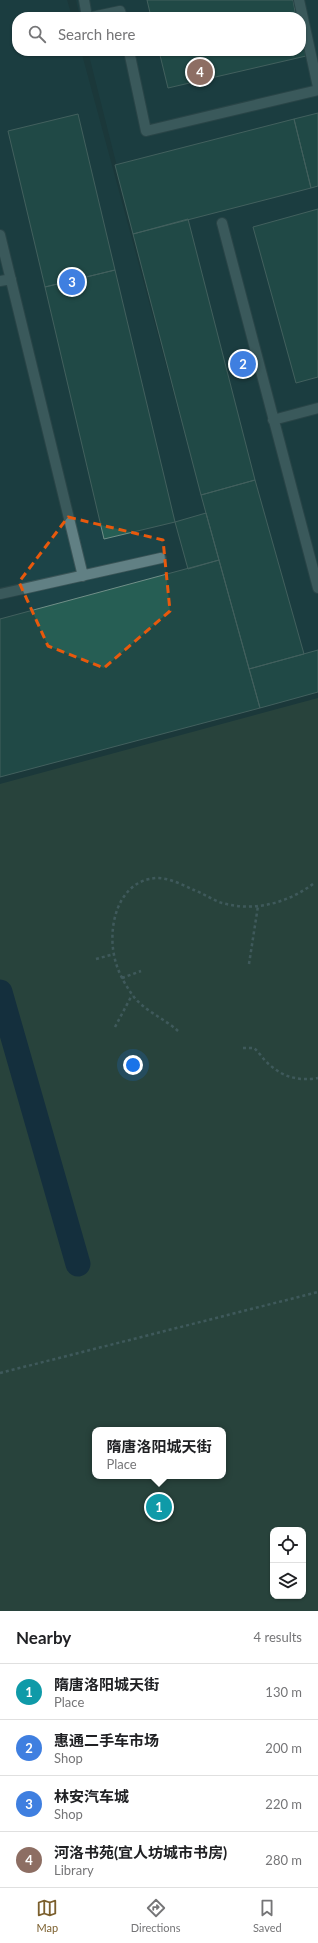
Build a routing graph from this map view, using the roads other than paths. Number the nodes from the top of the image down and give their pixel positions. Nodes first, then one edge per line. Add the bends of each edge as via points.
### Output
1 (84, 0) edge
2 (299, 0) edge
3 (86, 12) edge
4 (112, 12) edge
5 (121, 12) edge
6 (302, 12) edge
7 (306, 32) edge
8 (130, 56) edge
9 (318, 88) edge
10 (222, 223) dead end
11 (0, 235) edge
12 (11, 279) junction
13 (0, 281) edge
14 (318, 408) edge
15 (274, 420) junction
16 (161, 558) dead end
17 (83, 576) junction
18 (318, 588) edge
19 (0, 594) edge

1 - 3 lane
2 - 6 lane
4 - 5 lane
7 - 9 lane
8 - 9 lane via 146,131
10 - 15 lane
11 - 12 lane
12 - 13 lane
12 - 17 lane
14 - 15 lane
15 - 18 lane
16 - 17 lane
17 - 19 lane

